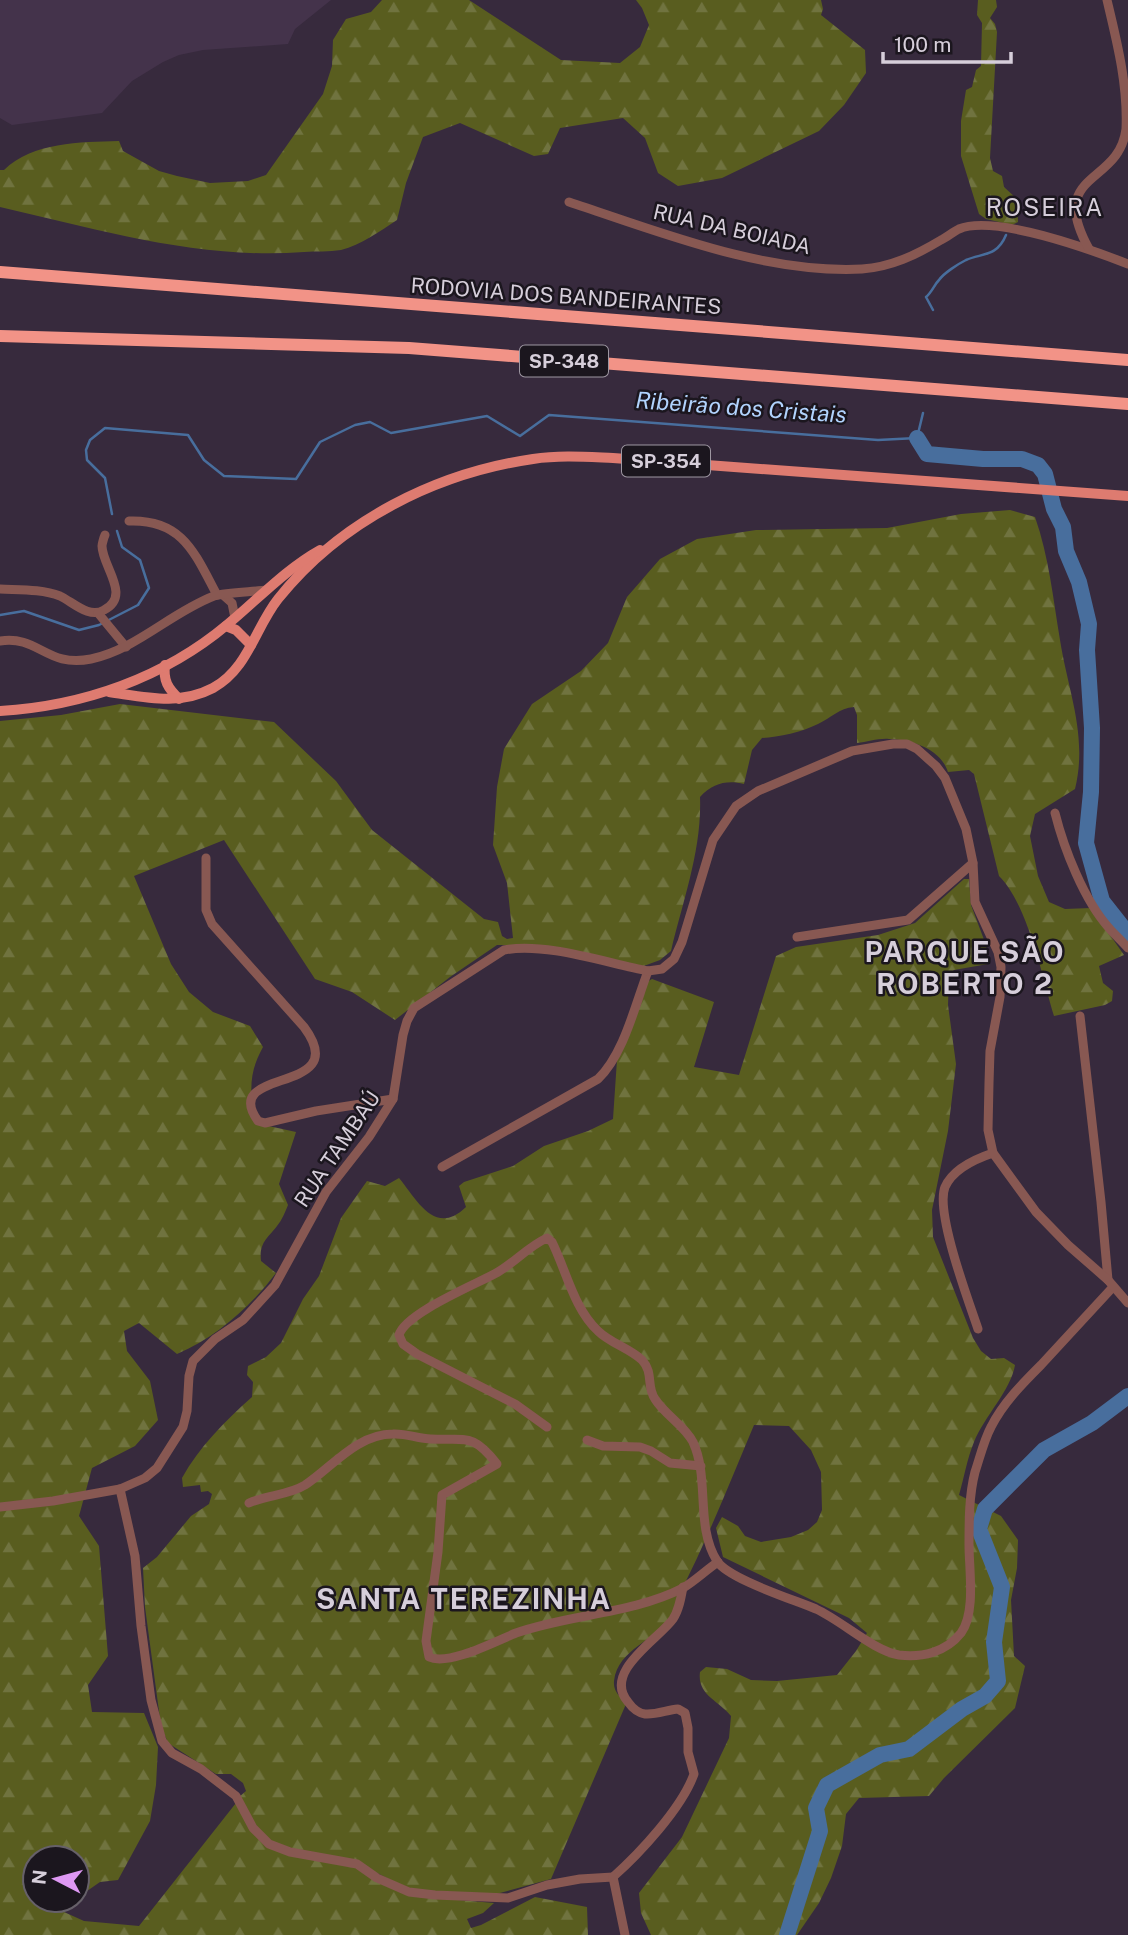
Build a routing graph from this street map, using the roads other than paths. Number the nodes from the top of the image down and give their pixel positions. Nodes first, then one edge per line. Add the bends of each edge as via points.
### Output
1 (1107, 0) edge
2 (569, 202) dead end
3 (1089, 249) junction
4 (1128, 264) edge
5 (0, 272) edge
6 (0, 336) edge
7 (1128, 360) edge
8 (1128, 404) edge
9 (1128, 496) edge
10 (129, 521) dead end
11 (105, 535) dead end
12 (329, 546) junction
13 (0, 589) edge
14 (269, 590) junction
15 (220, 595) junction
16 (98, 613) junction
17 (236, 618) junction
18 (226, 626) junction
19 (0, 641) edge
20 (251, 645) junction
21 (126, 647) junction
22 (165, 665) junction
23 (109, 692) junction
24 (179, 699) junction
25 (0, 711) edge
26 (1055, 813) dead end
27 (206, 858) dead end
28 (973, 863) junction
29 (797, 937) dead end
30 (1128, 948) edge
31 (648, 971) junction
32 (1080, 1016) dead end
33 (393, 1099) junction
34 (993, 1153) junction
35 (442, 1167) dead end
36 (1110, 1283) junction
37 (1128, 1303) edge
38 (978, 1329) dead end
39 (547, 1427) dead end
40 (587, 1440) dead end
41 (701, 1466) junction
42 (120, 1489) junction
43 (249, 1503) dead end
44 (0, 1507) edge
45 (718, 1562) junction
46 (683, 1587) junction
47 (613, 1877) junction
48 (625, 1935) edge

1 - 3 street via 1124,69 1126,129 1121,148 1079,191 1076,223
2 - 3 street, RUA DA BOIADA via 685,240 808,267 887,266 976,225 1000,226
3 - 4 street, RUA DA BOIADA
5 - 7 highway, RODOVIA DOS BANDEIRANTES / SP-348
6 - 8 highway, SP-348 via 409,348
9 - 12 main road, SP-354 via 626,458 536,458 427,488
10 - 15 street via 163,524 175,532 189,545
11 - 16 street via 102,545 116,590 113,603
12 - 14 main road, SP-354 via 302,561
12 - 20 main road, SP-354 via 279,597
13 - 16 street via 58,595
14 - 15 street
14 - 17 main road, SP-354
15 - 17 street via 232,603
15 - 21 street
16 - 21 street
17 - 18 main road, SP-354
18 - 20 main road
18 - 22 main road, SP-354
19 - 21 street via 19,640 51,657 75,662
20 - 24 main road, SP-354 via 237,670 215,687
22 - 23 main road, SP-354
22 - 24 main road via 166,684
23 - 24 main road, SP-354
23 - 25 main road, SP-354 via 54,706
26 - 30 street via 1087,893 1107,926
27 - 33 street via 206,910 212,924 303,1027 315,1048 304,1072 258,1090 253,1115 265,1123
28 - 29 street via 908,920
28 - 31 street via 949,786 926,756 907,744 852,751 758,791 736,806 713,839 674,959 662,969
28 - 34 street via 975,902 1001,967 990,1051 988,1129
31 - 33 street, RUA TAMBAÚ via 538,948 504,950 414,1008 403,1035
31 - 35 street via 616,1055 598,1079
32 - 36 street
33 - 42 street, RUA TAMBAÚ via 326,1192 275,1285 243,1320 193,1361 183,1427 158,1468
34 - 36 street via 1036,1212
34 - 38 street via 958,1171 943,1194 952,1250
36 - 37 street
36 - 45 street via 991,1426 971,1497 968,1616 963,1631 946,1647 913,1655 880,1650 840,1622 734,1574
39 - 41 street via 515,1404 416,1354 399,1335 402,1327 434,1305 499,1271 547,1238 597,1331 649,1368 652,1396 687,1432
40 - 41 street via 603,1446 640,1447 670,1463
41 - 45 street via 706,1524
42 - 44 street, RUA TAMBAÚ
42 - 47 street via 135,1556 151,1700 162,1741 172,1753 236,1797 253,1828 269,1844 357,1864 409,1892 435,1895 508,1898 580,1878
43 - 46 street via 304,1485 355,1447 392,1433 468,1440 482,1446 497,1464 442,1495 426,1642 429,1657 435,1660
45 - 46 street
46 - 47 street via 675,1615 637,1654 622,1679 622,1690 637,1712 678,1709 685,1713 694,1774 660,1828
47 - 48 street

